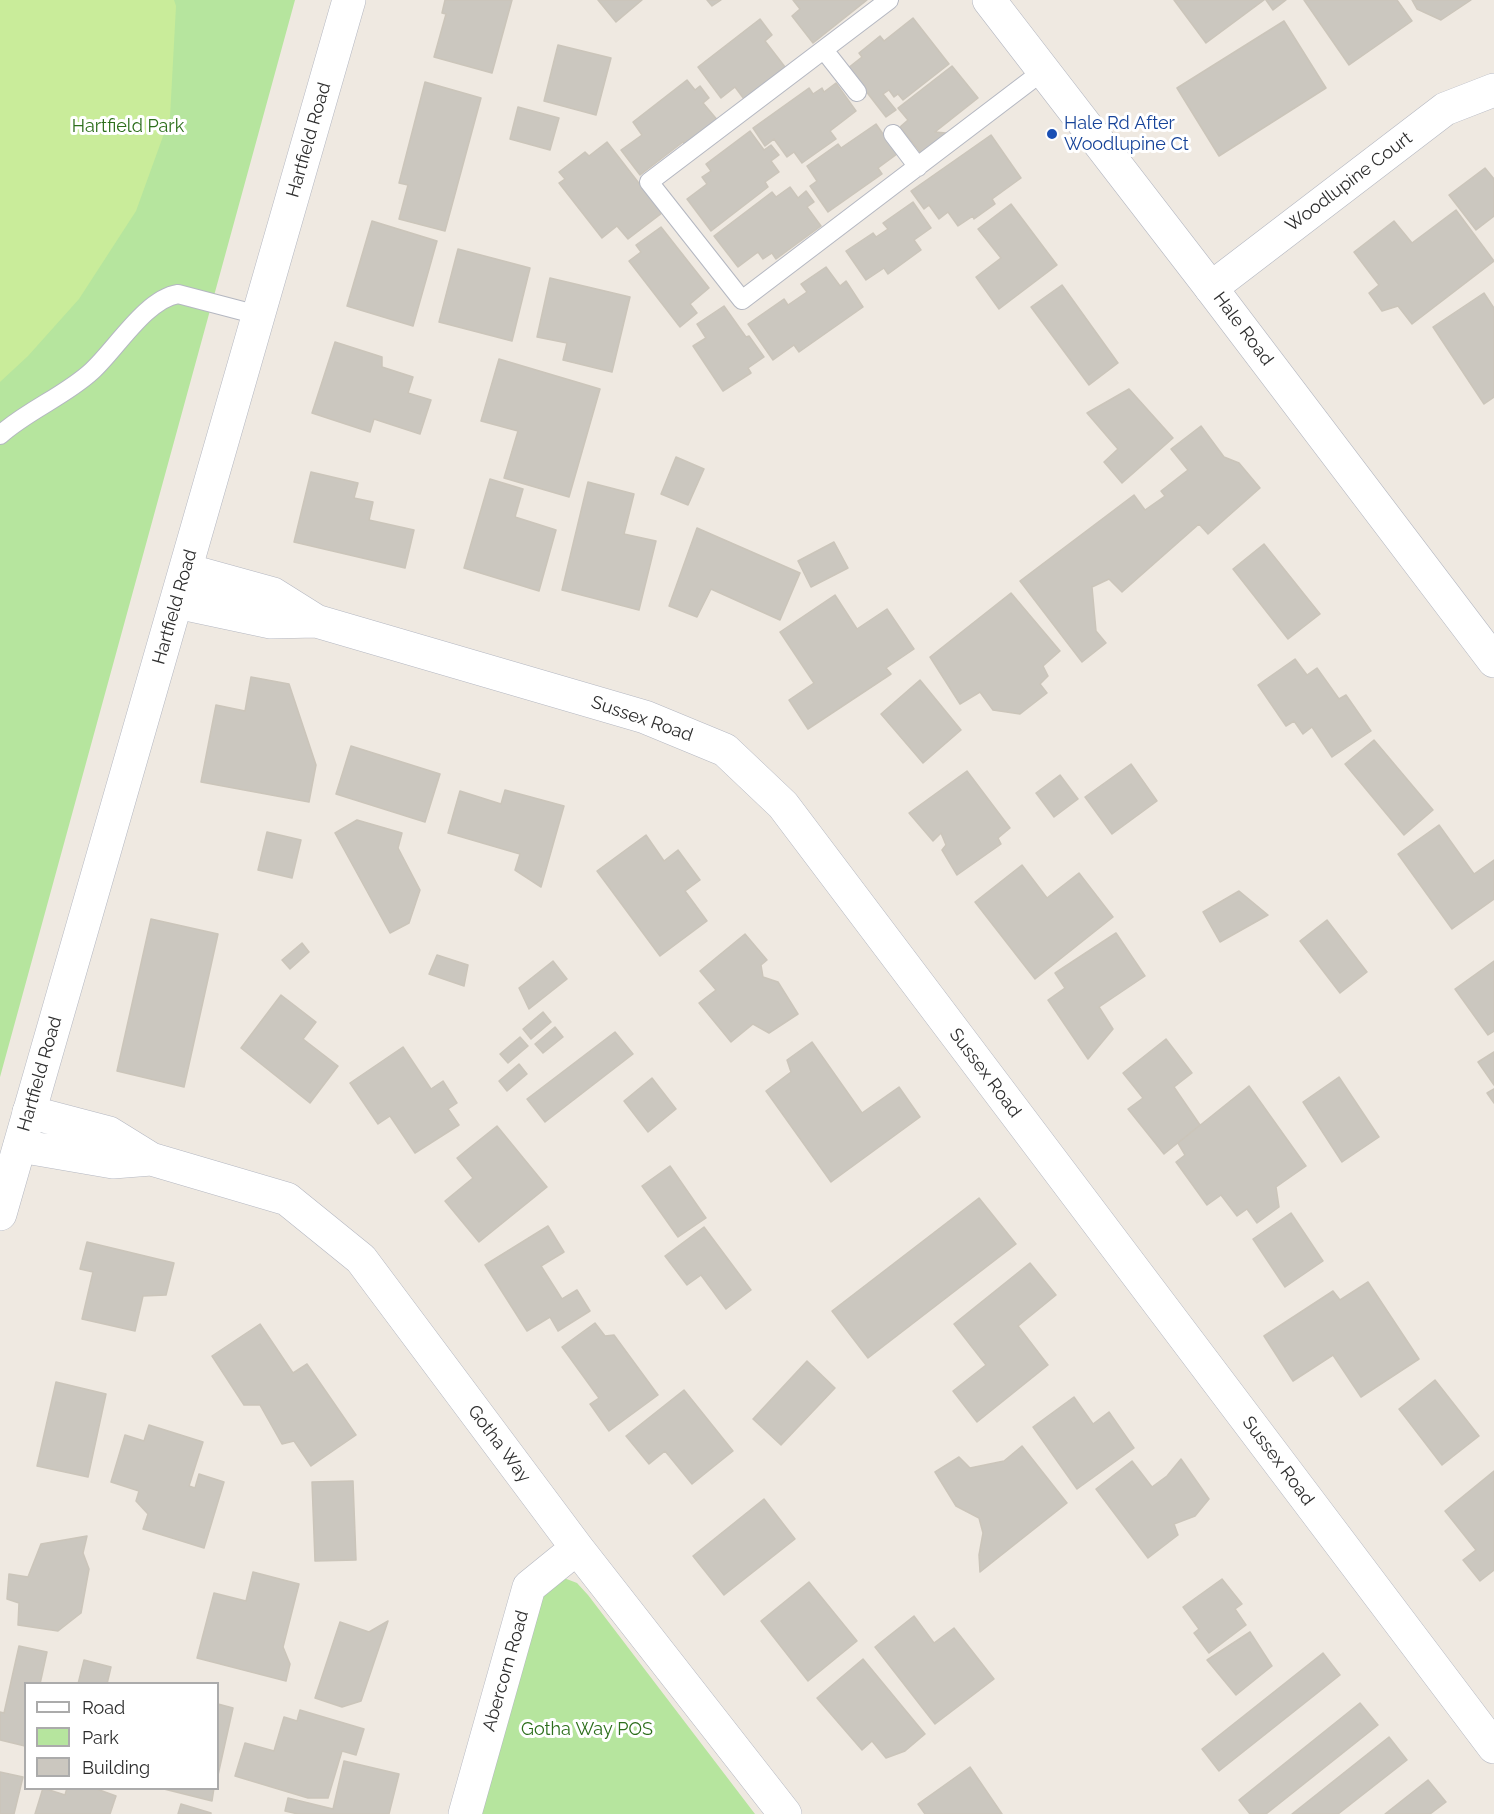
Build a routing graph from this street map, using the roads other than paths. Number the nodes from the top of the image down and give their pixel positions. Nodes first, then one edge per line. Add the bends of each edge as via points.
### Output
1 (349, 0) edge
2 (889, 0) edge
3 (988, 0) edge
4 (824, 50) junction
5 (1043, 71) junction
6 (1494, 90) edge
7 (858, 92) dead end
8 (893, 134) dead end
9 (918, 167) junction
10 (1211, 288) junction
11 (258, 315) junction
12 (0, 435) edge
13 (186, 570) junction
14 (177, 602) junction
15 (316, 621) junction
16 (1494, 661) edge
17 (29, 1112) junction
18 (20, 1146) junction
19 (151, 1159) junction
20 (0, 1215) edge
21 (577, 1548) junction
22 (1494, 1747) edge
23 (465, 1814) edge
24 (785, 1814) edge

1 - 11 street, Hartfield Road
2 - 4 lane
3 - 5 street, Hale Road
4 - 7 lane
4 - 9 lane via 649,182 742,300
5 - 9 lane
5 - 10 street, Hale Road
6 - 10 street, Woodlupine Court via 1445,109
8 - 9 lane
10 - 16 street, Hale Road
11 - 12 lane via 178,294 167,297 143,314 82,380
11 - 13 street, Hartfield Road
13 - 14 street, Hartfield Road
13 - 15 street, Sussex Road via 273,594
14 - 15 street, Sussex Road via 272,622
14 - 17 street, Hartfield Road
15 - 22 street, Sussex Road via 645,717 725,750 783,805
17 - 18 street, Hartfield Road
17 - 19 street, Gotha Way via 109,1133
18 - 19 street, Gotha Way via 113,1162
18 - 20 street, Hartfield Road
19 - 21 street, Gotha Way via 287,1198 362,1259
21 - 23 street, Abercorn Road via 529,1587
21 - 24 street, Gotha Way

